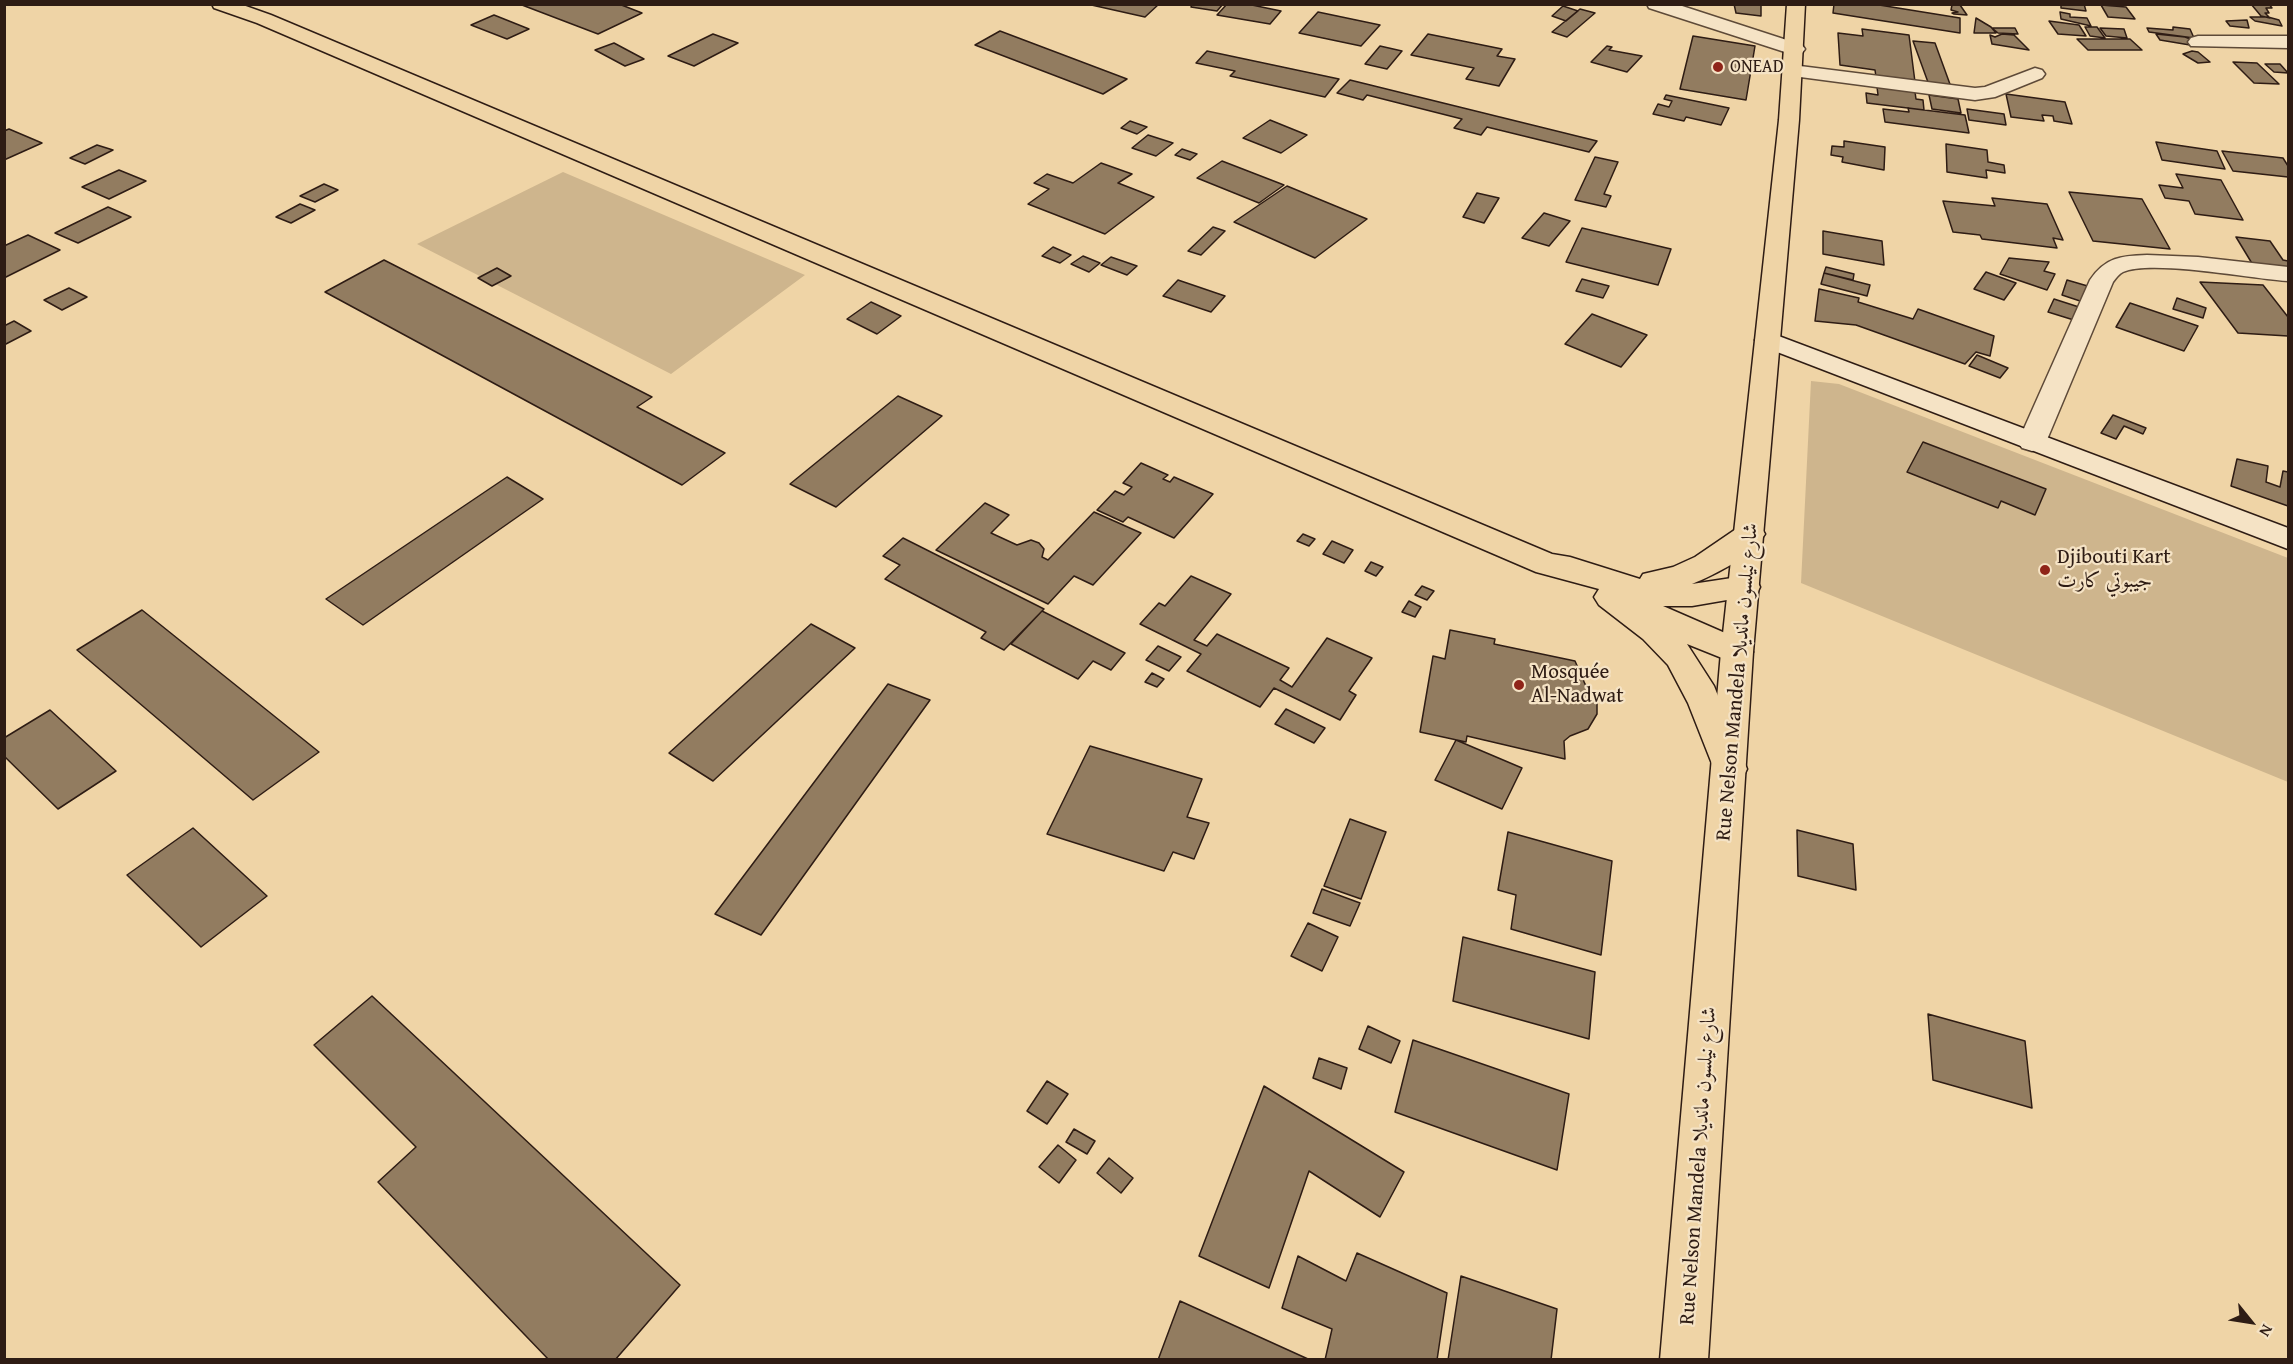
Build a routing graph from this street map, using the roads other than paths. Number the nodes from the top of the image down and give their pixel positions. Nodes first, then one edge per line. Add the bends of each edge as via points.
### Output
1 (221, 4) edge
2 (1656, 4) edge
3 (1796, 4) edge
4 (2198, 42) dead end
5 (2289, 42) edge
6 (1793, 60) junction
7 (2035, 74) dead end
8 (2289, 274) edge
9 (1768, 340) junction
10 (2032, 442) junction
11 (1750, 534) junction
12 (2289, 539) edge
13 (1745, 587) junction
14 (1609, 589) junction
15 (1737, 652) junction
16 (1730, 770) junction
17 (1684, 1359) edge

1 - 14 main road via 1547,564 1565,577
2 - 6 street
3 - 6 main road, Rue Nelson Mandela شارع نيلسون مانديلا
4 - 5 street
6 - 7 street via 1975,94 1988,93
6 - 9 main road, Rue Nelson Mandela شارع نيلسون مانديلا
8 - 10 street via 2160,262 2129,262 2112,267 2102,280
9 - 10 street
9 - 11 main road, Rue Nelson Mandela شارع نيلسون مانديلا
10 - 12 street
11 - 13 main road, Rue Nelson Mandela شارع نيلسون مانديلا
11 - 14 main road via 1695,572
13 - 14 main road via 1670,596
13 - 15 main road, Rue Nelson Mandela شارع نيلسون مانديلا
14 - 15 main road
14 - 16 main road via 1667,642 1684,663
15 - 16 main road, Rue Nelson Mandela شارع نيلسون مانديلا
16 - 17 main road, Rue Nelson Mandela شارع نيلسون مانديلا

